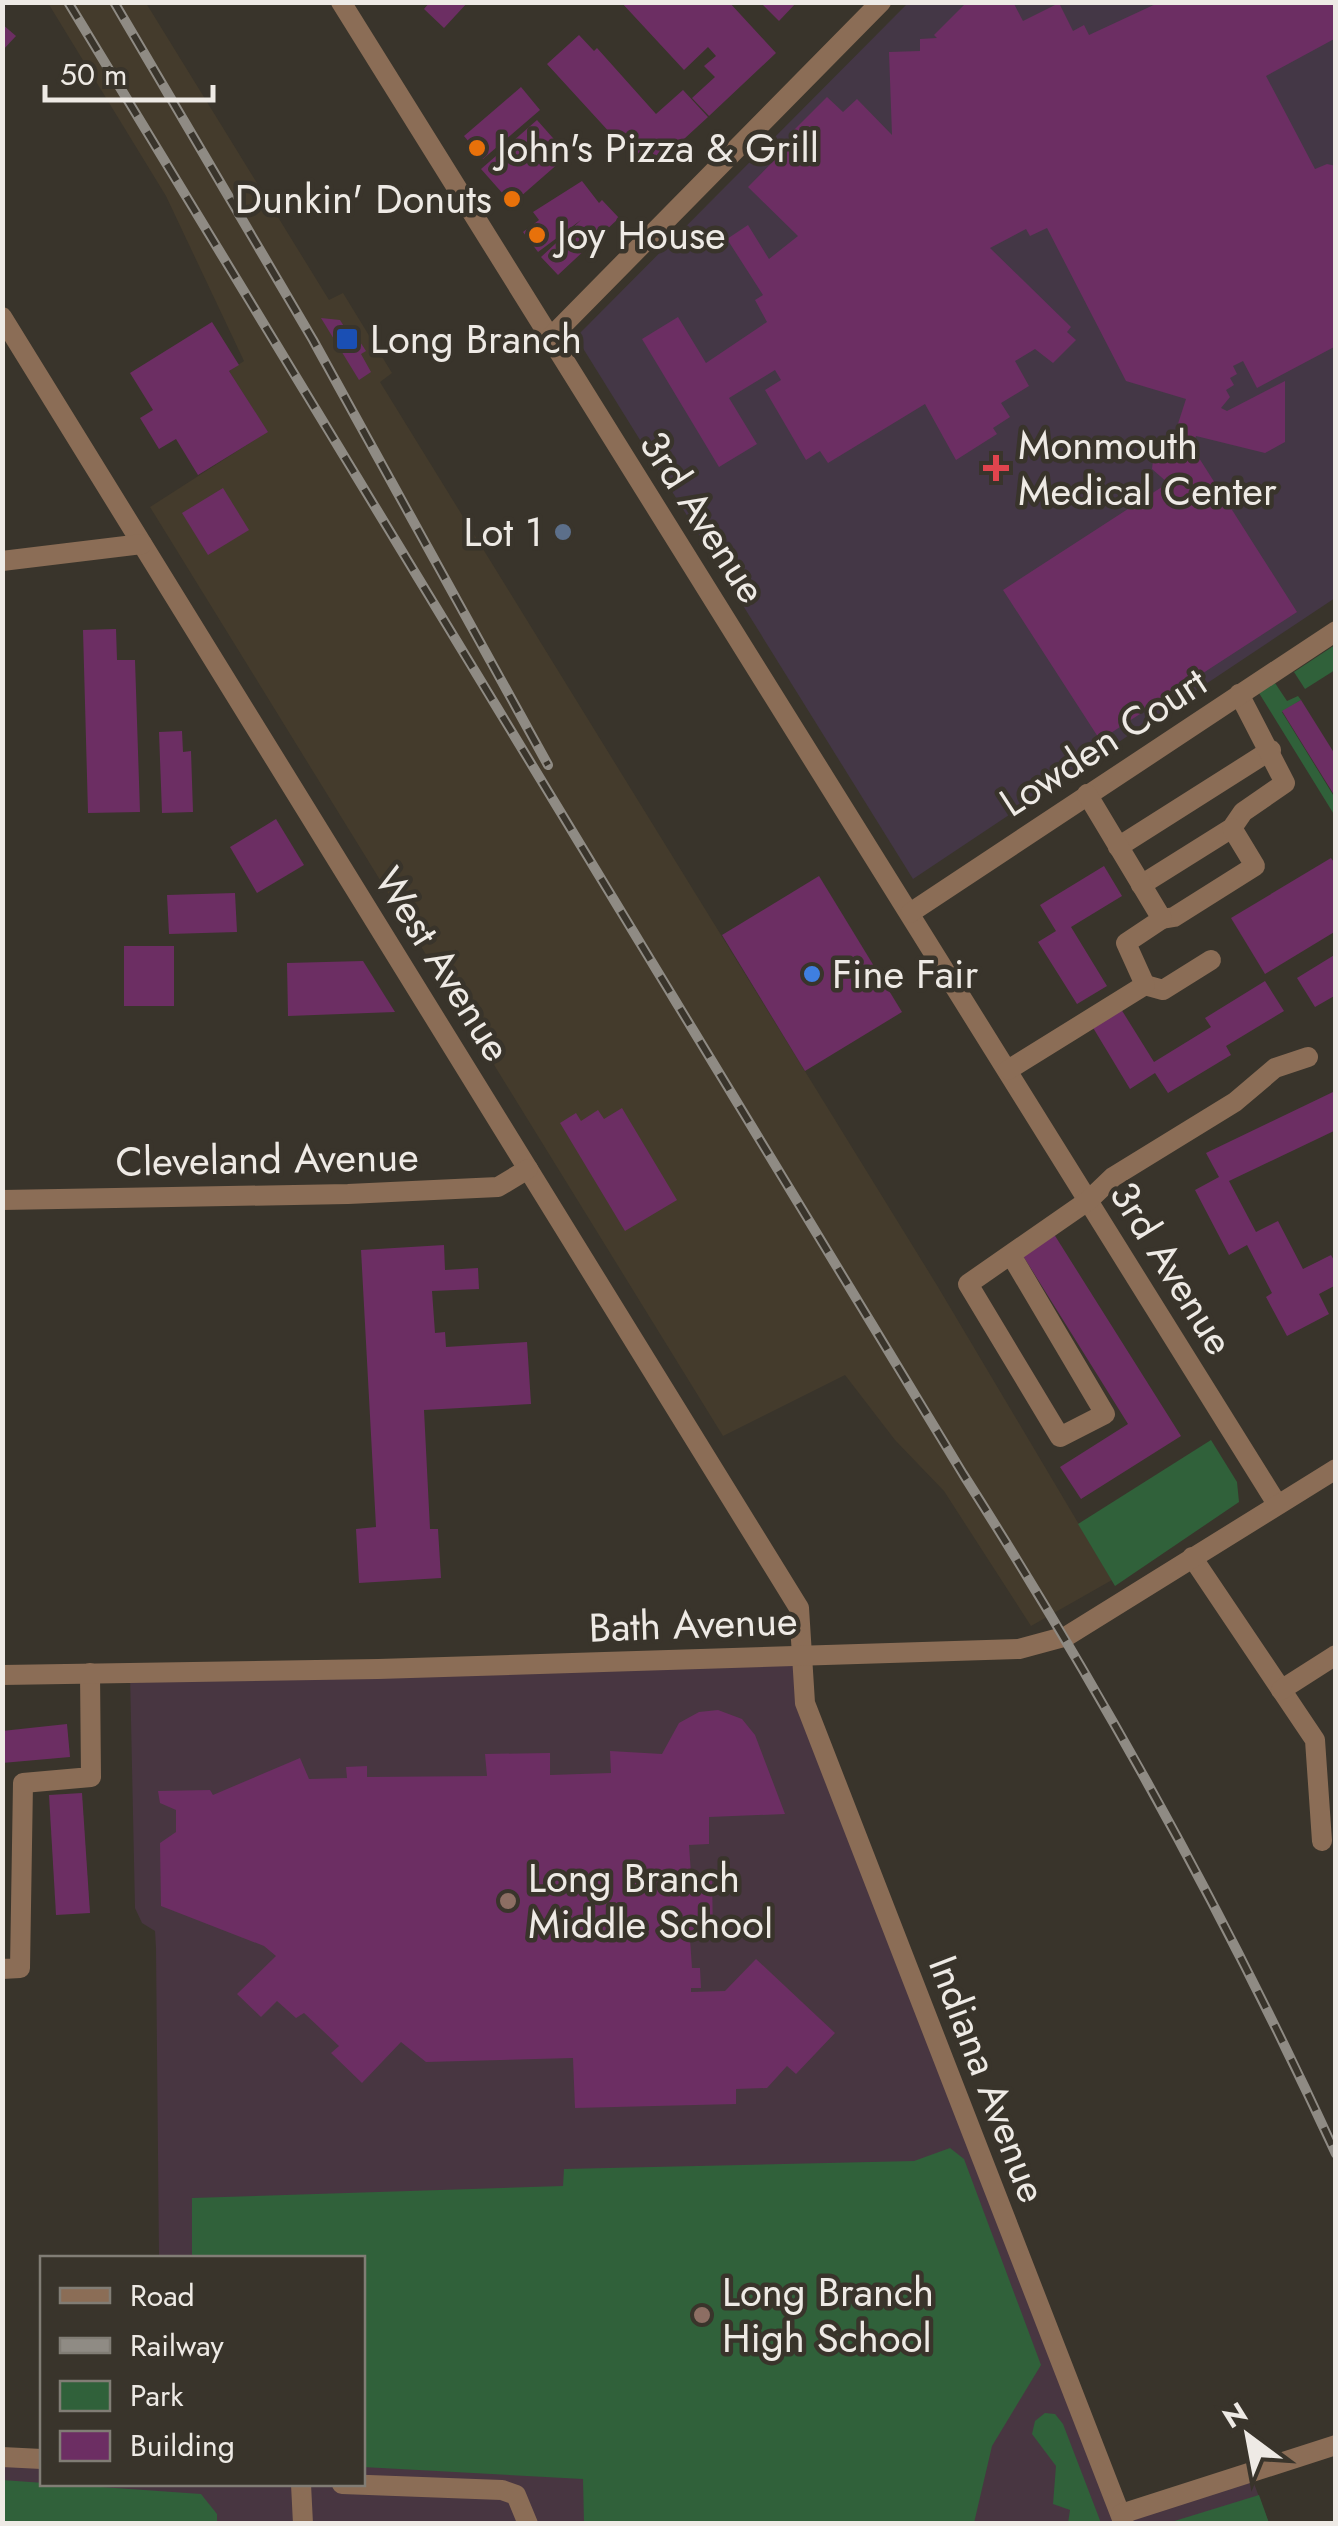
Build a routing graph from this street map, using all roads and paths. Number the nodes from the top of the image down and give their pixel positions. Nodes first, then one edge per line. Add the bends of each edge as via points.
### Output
1 (342, 2) edge
2 (881, 2) edge
3 (2, 317) edge
4 (549, 339) junction
5 (142, 544) junction
6 (2, 561) edge
7 (1336, 631) edge
8 (1239, 694) junction
9 (1271, 750) junction
10 (1087, 794) junction
11 (1232, 828) junction
12 (1118, 847) junction
13 (1141, 885) junction
14 (910, 913) junction
15 (1162, 920) junction
16 (1210, 960) dead end
17 (1145, 986) junction
18 (1308, 1057) dead end
19 (1008, 1070) junction
20 (528, 1170) junction
21 (2, 1200) edge
22 (1089, 1200) junction
23 (1011, 1254) junction
24 (1336, 1469) edge
25 (1277, 1504) junction
26 (1192, 1557) junction
27 (805, 1655) junction
28 (1336, 1656) edge
29 (90, 1672) junction
30 (2, 1675) edge
31 (1281, 1690) junction
32 (1326, 1756) edge
33 (1322, 1841) dead end
34 (2, 1969) edge
35 (1336, 2445) edge
36 (2, 2457) edge
37 (40, 2459) edge
38 (365, 2485) edge
39 (302, 2486) edge
40 (1123, 2519) edge
41 (303, 2524) edge
42 (528, 2524) edge

1 - 4 street, 3rd Avenue
2 - 4 street
3 - 5 street, West Avenue
4 - 14 street, 3rd Avenue
5 - 6 street
5 - 20 street, West Avenue
7 - 8 street, Lowden Court
8 - 9 street
8 - 10 street, Lowden Court
9 - 11 street via 1285,783 1243,812
9 - 12 street
10 - 12 street
10 - 14 street, Lowden Court
11 - 13 street
11 - 15 street via 1255,866
12 - 13 street
13 - 15 street
14 - 19 street, 3rd Avenue
15 - 17 street via 1126,943
16 - 17 street via 1163,990
17 - 19 street
18 - 22 street via 1275,1068
19 - 22 street, 3rd Avenue
20 - 21 street, Cleveland Avenue via 498,1187
20 - 27 street, West Avenue via 799,1608
22 - 23 street
22 - 25 street, 3rd Avenue
23 - 23 street via 1104,1414 1060,1437 968,1284
24 - 25 street, Bath Avenue
25 - 26 street, Bath Avenue
26 - 27 street, Bath Avenue via 1067,1636 1038,1646
26 - 31 street
27 - 29 street, Bath Avenue
27 - 40 street, Indiana Avenue via 805,1704
28 - 31 street
29 - 30 street, Bath Avenue
29 - 34 street via 91,1777 23,1783 20,1968
31 - 32 street
32 - 33 street
35 - 40 street
36 - 37 street
38 - 42 street via 502,2490 516,2495
39 - 41 street

